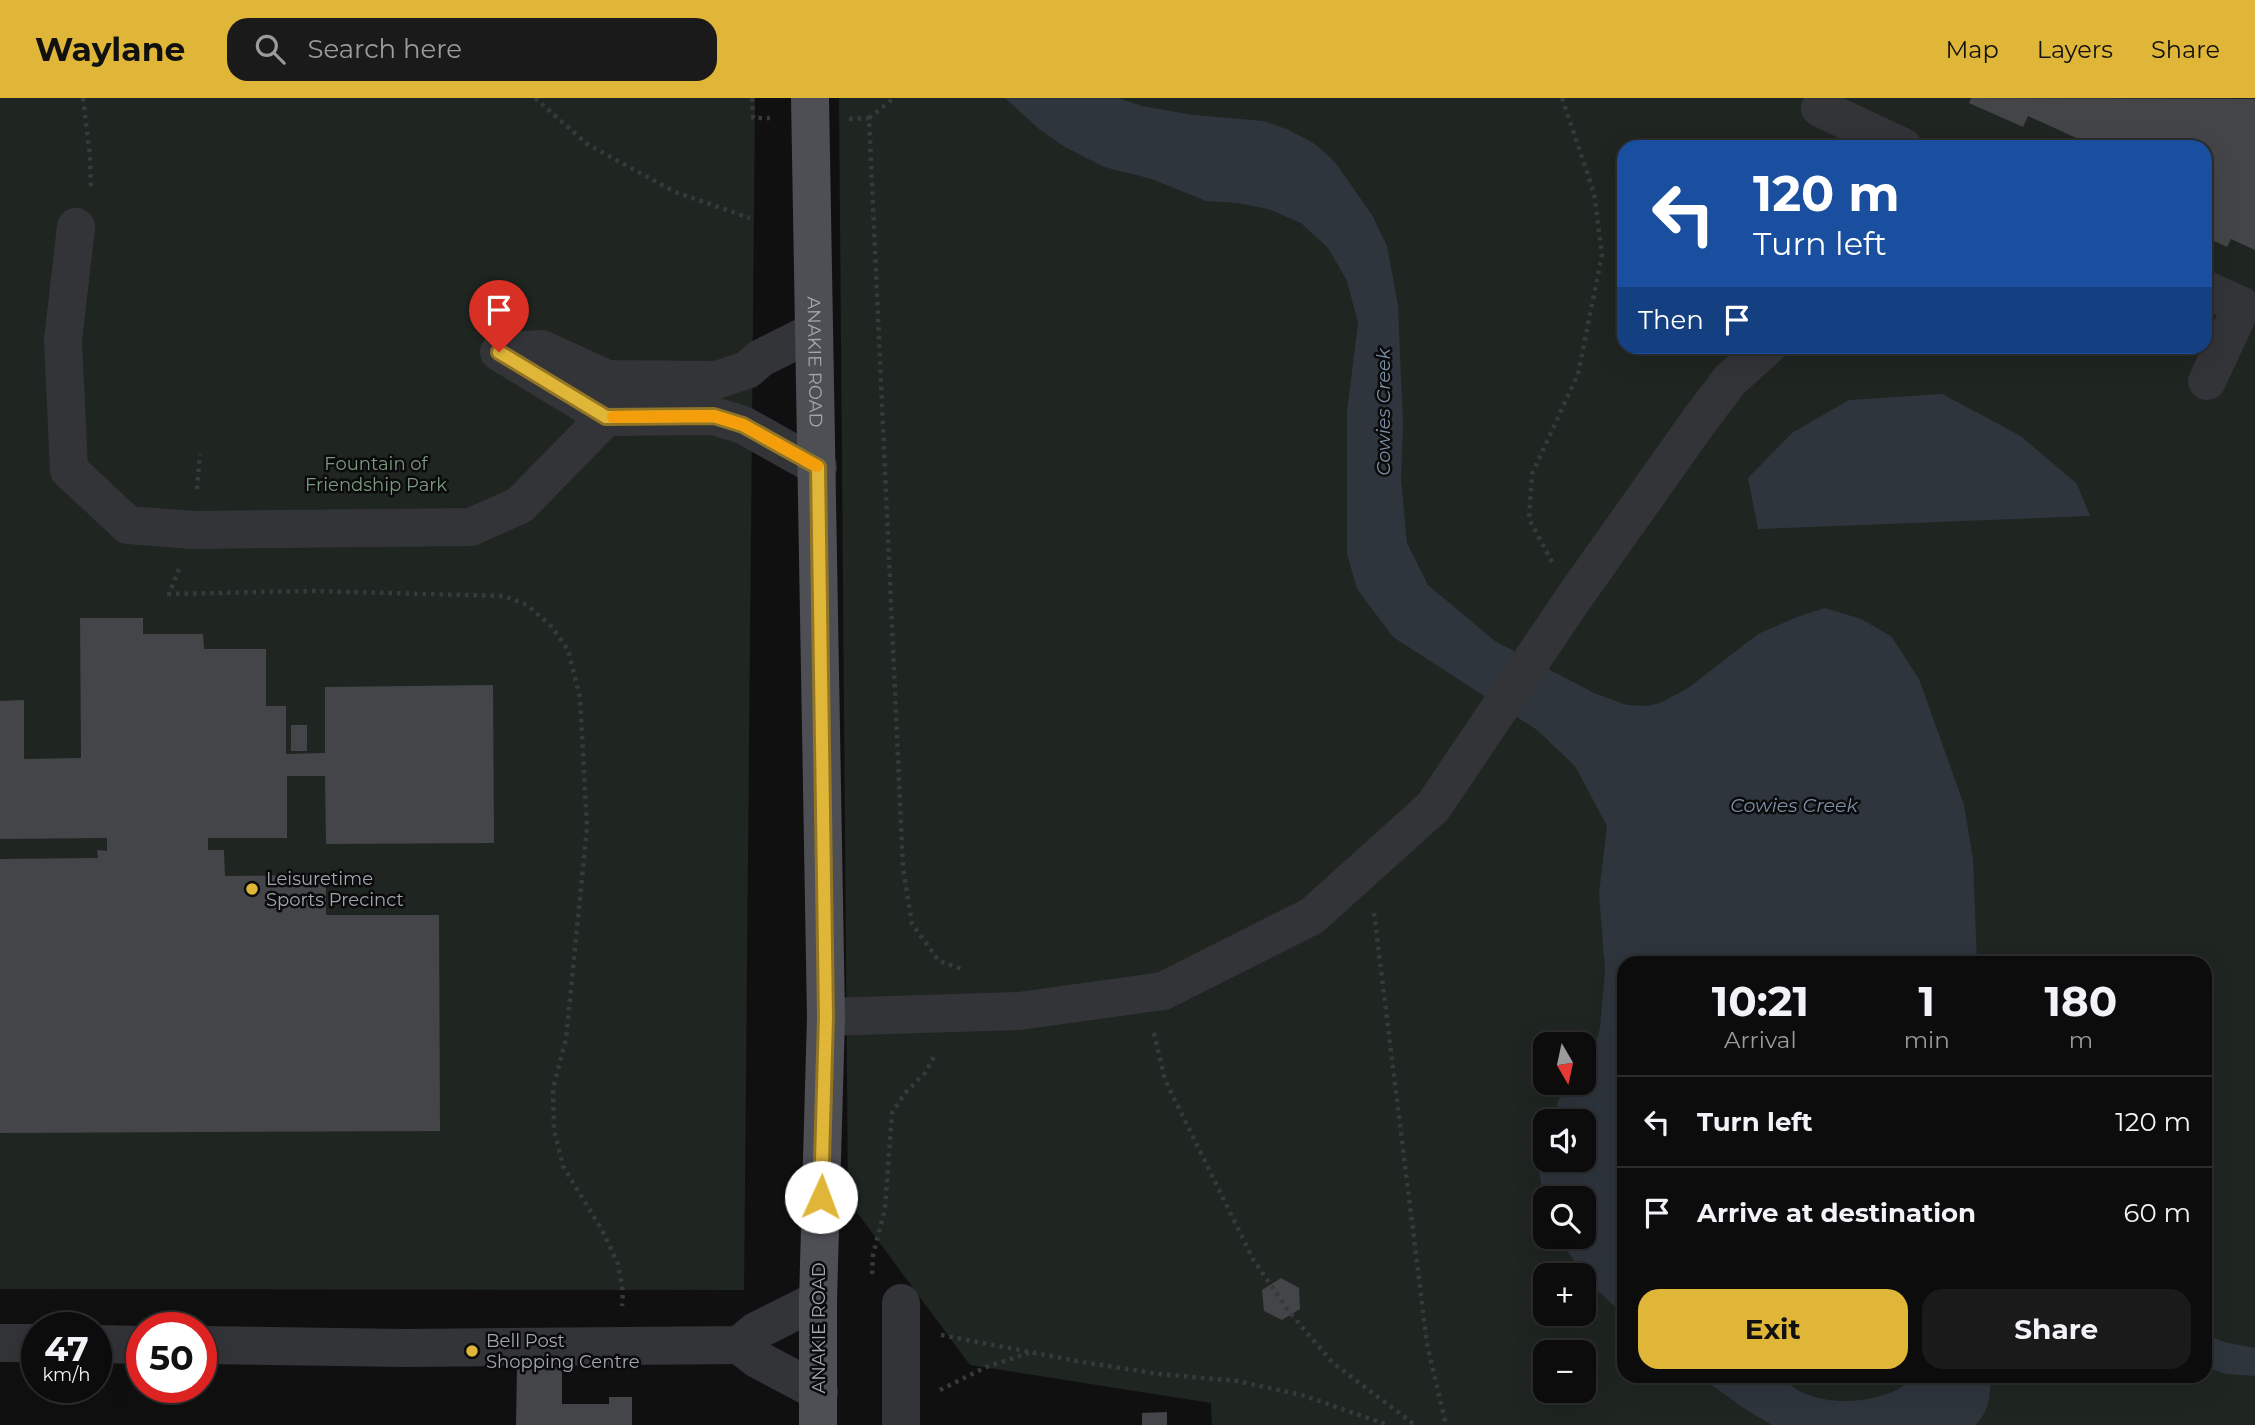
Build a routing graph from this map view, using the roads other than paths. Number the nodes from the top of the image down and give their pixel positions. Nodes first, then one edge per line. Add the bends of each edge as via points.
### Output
1 (810, 98) edge
2 (1820, 108) dead end
3 (1888, 140) edge
4 (83, 210) road end
5 (2212, 292) edge
6 (813, 332) junction
7 (1759, 354) edge
8 (2207, 382) dead end
9 (606, 417) junction
10 (818, 467) junction
11 (826, 1017) junction
12 (818, 1300) junction
13 (901, 1315) road end
14 (0, 1343) edge
15 (21, 1343) edge
16 (217, 1345) edge
17 (738, 1345) junction
18 (818, 1409) edge
19 (901, 1425) edge

1 - 6 main road, ANAKIE ROAD
2 - 3 street
4 - 9 street via 63,340 69,470 128,525 193,530 471,527 520,505
5 - 8 street via 2242,306
6 - 9 street via 747,370 716,380 607,379 542,349 499,352
6 - 10 main road, ANAKIE ROAD
7 - 11 street via 1730,380 1699,421 1433,807 1312,916 1163,991 1019,1011
9 - 10 street via 714,416 743,425
10 - 11 main road, ANAKIE ROAD
11 - 12 main road, ANAKIE ROAD
12 - 17 street
12 - 18 main road, ANAKIE ROAD
13 - 19 street
14 - 15 street
16 - 17 street
17 - 18 street

